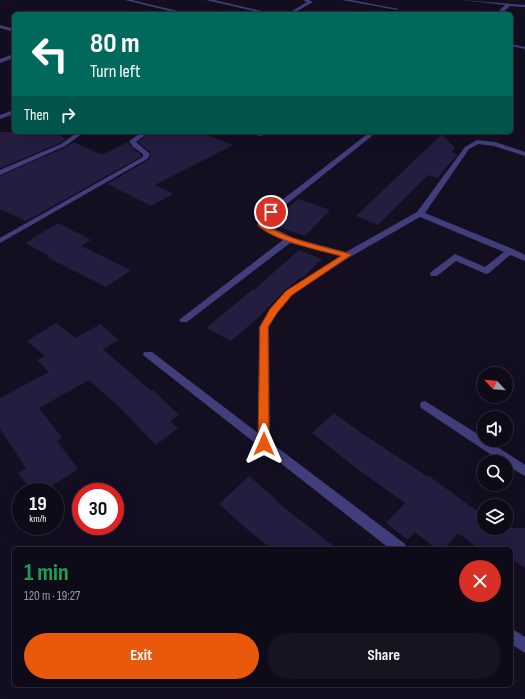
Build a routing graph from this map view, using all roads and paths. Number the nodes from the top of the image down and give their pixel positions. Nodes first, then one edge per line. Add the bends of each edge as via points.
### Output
1 (127, 0) edge
2 (208, 0) edge
3 (305, 0) edge
4 (312, 0) edge
5 (344, 0) edge
6 (464, 0) edge
7 (508, 5) junction
8 (525, 6) edge
9 (397, 9) dead end
10 (179, 12) edge
11 (264, 12) edge
12 (293, 12) edge
13 (500, 12) edge
14 (0, 26) edge
15 (12, 30) edge
16 (513, 45) edge
17 (525, 48) edge
18 (12, 57) edge
19 (0, 61) edge
20 (12, 113) edge
21 (0, 117) edge
22 (79, 134) edge
23 (143, 134) edge
24 (371, 134) edge
25 (525, 154) edge
26 (0, 173) edge
27 (420, 214) junction
28 (290, 239) junction
29 (0, 241) edge
30 (510, 251) junction
31 (347, 255) junction
32 (525, 258) edge
33 (434, 274) dead end
34 (184, 320) dead end
35 (148, 355) dead end
36 (425, 405) dead end
37 (264, 444) junction
38 (525, 471) edge
39 (397, 547) edge
40 (513, 637) edge
41 (525, 646) edge

1 - 10 street
2 - 11 street
3 - 4 street
4 - 12 street
5 - 9 street
6 - 7 street
7 - 8 street
7 - 13 street
14 - 15 street
16 - 17 street
18 - 19 street
20 - 21 street
22 - 26 street via 63,145
23 - 29 street via 132,141 146,152 148,155 145,158
24 - 28 street via 263,219 261,225
25 - 27 street via 495,144 477,142 467,148
27 - 30 street
27 - 31 street
28 - 31 street
28 - 34 street
30 - 32 street
30 - 33 street via 486,271 455,257
31 - 37 street via 289,293 264,327
35 - 37 street
36 - 38 street
37 - 39 street
40 - 41 street

